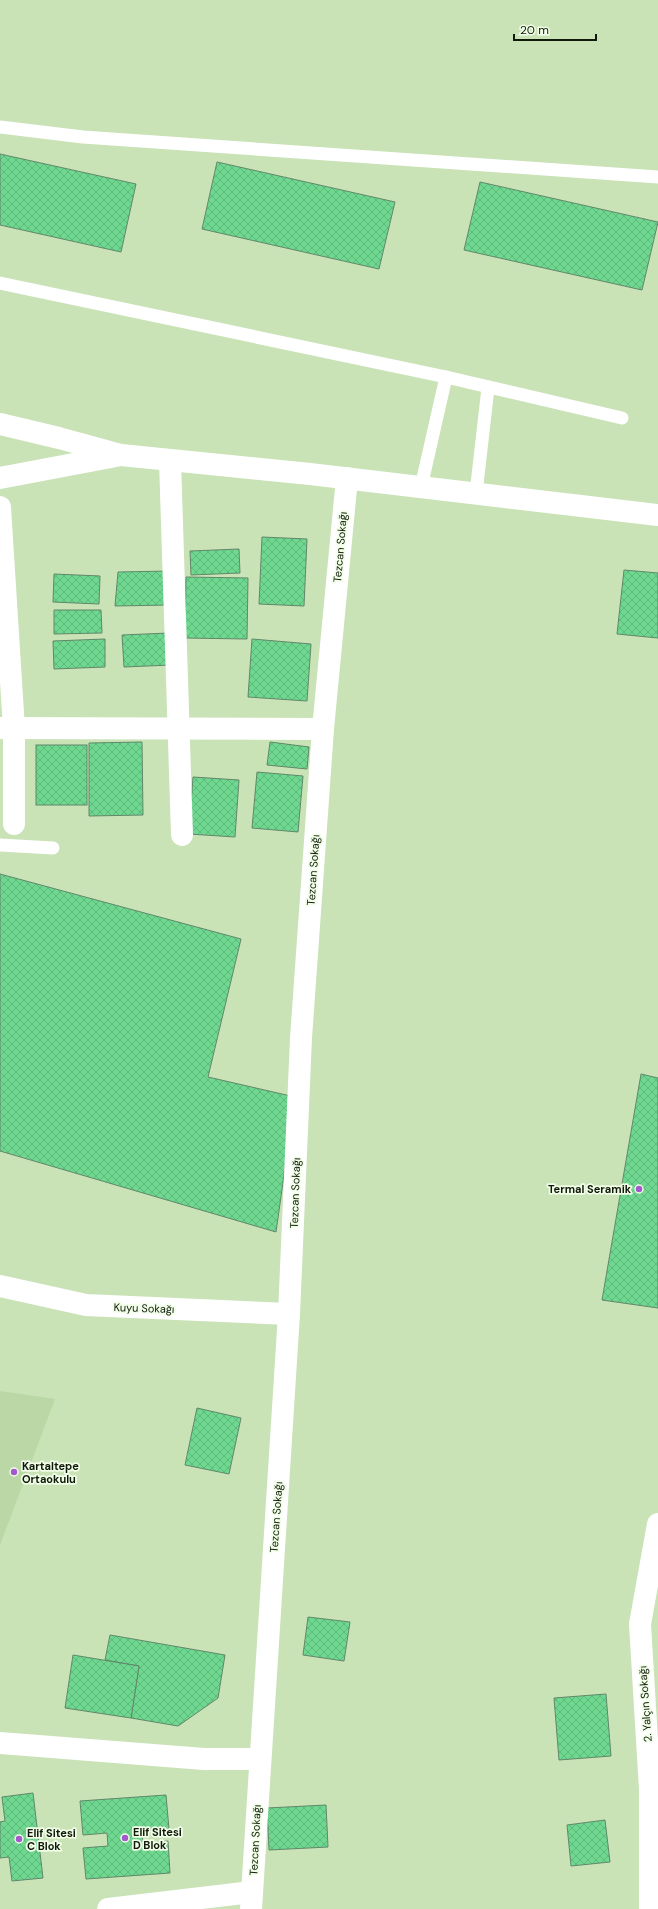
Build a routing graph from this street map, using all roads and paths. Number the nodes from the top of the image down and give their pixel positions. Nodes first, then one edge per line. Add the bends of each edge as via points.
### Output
1 (0, 127) edge
2 (658, 177) edge
3 (0, 283) edge
4 (446, 377) junction
5 (488, 388) junction
6 (622, 418) dead end
7 (0, 424) edge
8 (121, 456) junction
9 (170, 461) junction
10 (0, 478) edge
11 (347, 478) junction
12 (421, 487) junction
13 (476, 493) junction
14 (0, 507) edge
15 (658, 515) edge
16 (7, 729) edge
17 (180, 729) junction
18 (323, 729) junction
19 (14, 824) dead end
20 (182, 836) dead end
21 (0, 845) edge
22 (53, 848) dead end
23 (0, 1286) edge
24 (290, 1314) junction
25 (658, 1524) edge
26 (0, 1743) edge
27 (260, 1759) junction
28 (252, 1901) edge
29 (108, 1909) edge
30 (650, 1909) edge

1 - 2 lane via 91,138
3 - 4 lane
4 - 5 lane
4 - 12 lane
5 - 6 lane
5 - 13 lane
7 - 8 street
8 - 9 street
8 - 10 street
9 - 11 street
9 - 17 street
11 - 12 street
11 - 18 street, Tezcan Sokağı
12 - 13 street
13 - 15 street
14 - 16 street
16 - 17 street
16 - 19 street
17 - 18 street
17 - 20 street
18 - 24 street, Tezcan Sokağı via 301,1038
21 - 22 lane
23 - 24 street, Kuyu Sokağı via 86,1305
24 - 27 street, Tezcan Sokağı
25 - 30 street, 2. Yalçın Sokağı via 640,1624 650,1790
26 - 27 street via 204,1759
27 - 28 street, Tezcan Sokağı
28 - 29 street

